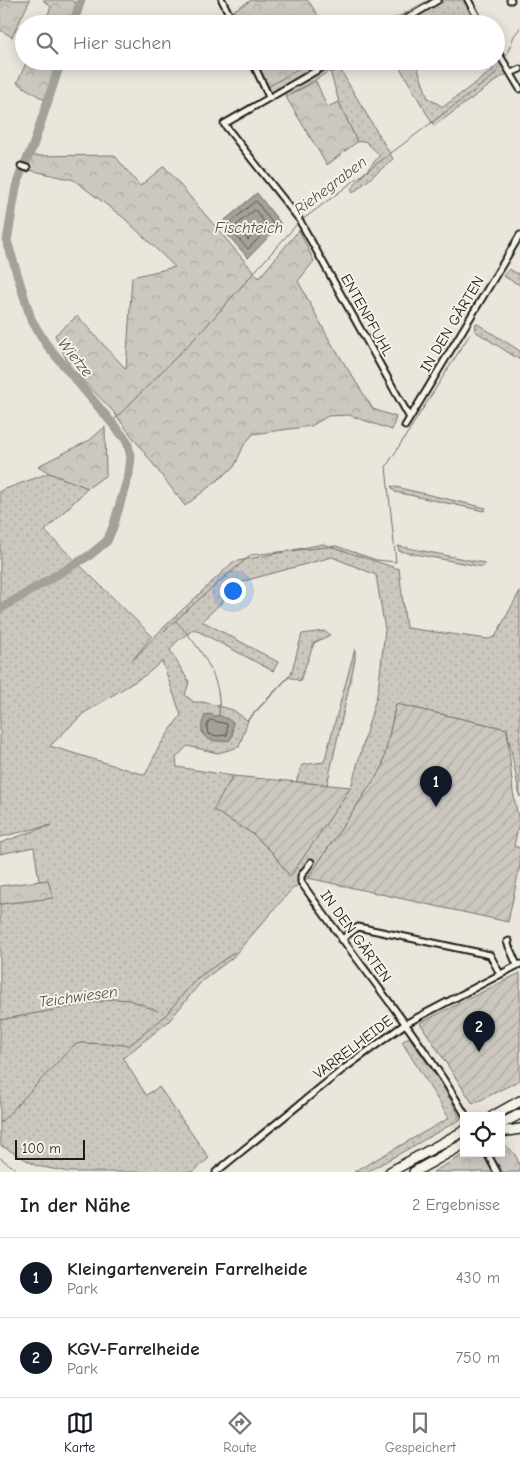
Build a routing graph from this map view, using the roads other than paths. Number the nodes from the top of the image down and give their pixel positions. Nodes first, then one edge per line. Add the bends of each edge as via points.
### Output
1 (222, 0) edge
2 (438, 0) edge
3 (468, 0) edge
4 (230, 15) edge
5 (413, 15) edge
6 (476, 15) edge
7 (505, 63) edge
8 (520, 69) edge
9 (256, 70) edge
10 (317, 70) edge
11 (511, 73) junction
12 (520, 89) edge
13 (269, 97) junction
14 (21, 166) dead end
15 (27, 168) dead end
16 (520, 234) edge
17 (410, 418) junction
18 (405, 426) dead end
19 (311, 862) dead end
20 (341, 940) junction
21 (510, 941) dead end
22 (519, 964) edge
23 (500, 974) junction
24 (405, 1024) junction
25 (520, 1102) edge
26 (463, 1112) edge
27 (501, 1112) edge
28 (520, 1114) edge
29 (505, 1122) edge
30 (520, 1129) edge
31 (505, 1131) edge
32 (460, 1134) edge
33 (460, 1146) edge
34 (489, 1157) edge
35 (216, 1172) edge
36 (390, 1172) edge
37 (414, 1172) edge
38 (497, 1172) edge

1 - 4 street
2 - 5 street
3 - 6 street
7 - 11 street
8 - 11 street
9 - 13 street
10 - 13 street
11 - 12 street
13 - 17 street, ENTENPFUHL via 224,124 300,221
14 - 15 street
16 - 17 street, IN DEN GÄRTEN
17 - 18 street, IN DEN GÄRTEN
19 - 20 street, IN DEN GÄRTEN via 301,882
20 - 23 street via 358,927 490,955
20 - 24 street, IN DEN GÄRTEN
21 - 22 street via 507,942
22 - 23 street, VARRELHEIDE
23 - 24 street, VARRELHEIDE
24 - 26 street, IN DEN GÄRTEN
24 - 35 street, VARRELHEIDE via 342,1070
25 - 27 highway
28 - 29 highway
30 - 31 highway
32 - 36 highway
33 - 37 highway
34 - 38 street

